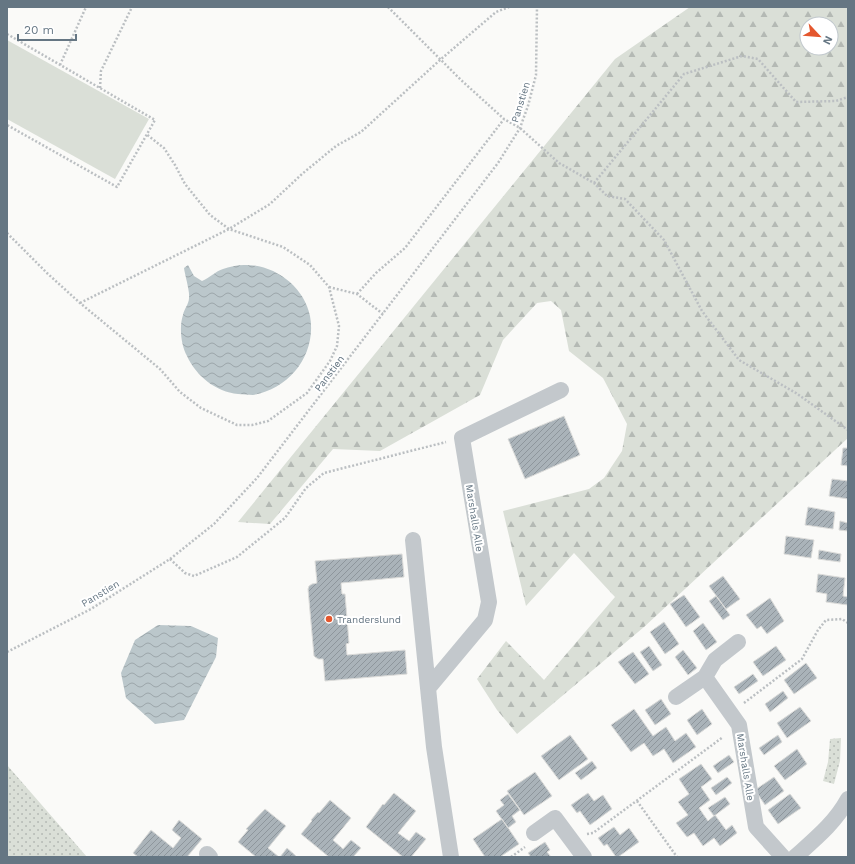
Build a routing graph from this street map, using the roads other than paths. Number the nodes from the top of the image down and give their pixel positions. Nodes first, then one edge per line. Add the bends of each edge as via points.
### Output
1 (561, 390) dead end
2 (413, 540) dead end
3 (738, 642) dead end
4 (705, 677) junction
5 (429, 687) junction
6 (676, 697) dead end
7 (848, 799) edge
8 (534, 834) dead end
9 (451, 857) edge
10 (584, 857) edge
11 (782, 857) edge
12 (795, 857) edge

1 - 5 street, Marshalls Alle via 462,438 489,602 485,620
2 - 5 street
3 - 4 street via 715,660
4 - 6 street
4 - 11 street, Marshalls Alle via 735,719 756,828
5 - 9 street via 434,747
7 - 12 street via 841,812 823,832
8 - 10 street via 555,818

